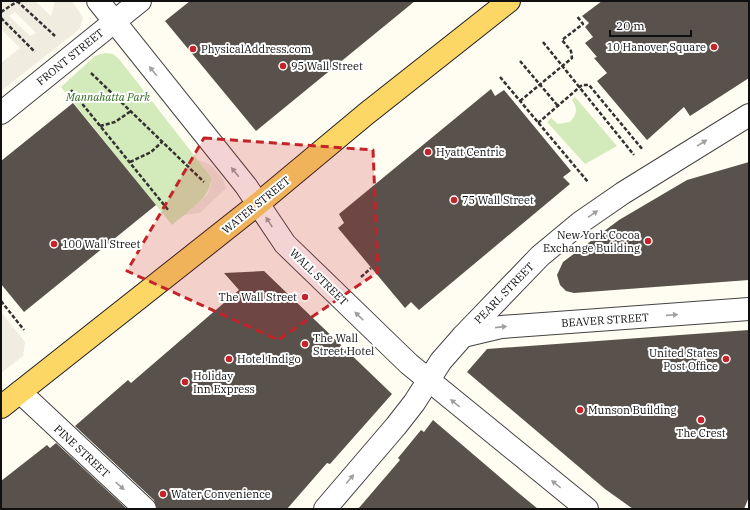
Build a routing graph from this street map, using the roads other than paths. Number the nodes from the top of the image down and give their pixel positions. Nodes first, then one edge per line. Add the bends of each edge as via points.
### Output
1 (98, 1) edge
2 (140, 1) edge
3 (509, 1) edge
4 (114, 22) junction
5 (1, 113) edge
6 (749, 115) edge
7 (258, 204) junction
8 (749, 309) edge
9 (463, 336) junction
10 (429, 380) junction
11 (20, 392) junction
12 (1, 407) edge
13 (145, 509) edge
14 (325, 509) edge
15 (587, 509) edge

1 - 4 street, WALL STREET
2 - 4 street, FRONT STREET
3 - 7 main road, WATER STREET via 366,114
4 - 5 street, FRONT STREET
7 -> 4 street, WALL STREET
9 -> 6 street, PEARL STREET via 540,256 581,222
10 -> 7 street, WALL STREET via 409,364 285,244
7 - 11 main road, WATER STREET
9 -> 8 street, BEAVER STREET via 505,327
9 - 10 street, PEARL STREET via 441,361
14 -> 10 street, PEARL STREET via 396,426
15 -> 10 street, WALL STREET
11 - 12 main road, WATER STREET
11 -> 13 street, PINE STREET

